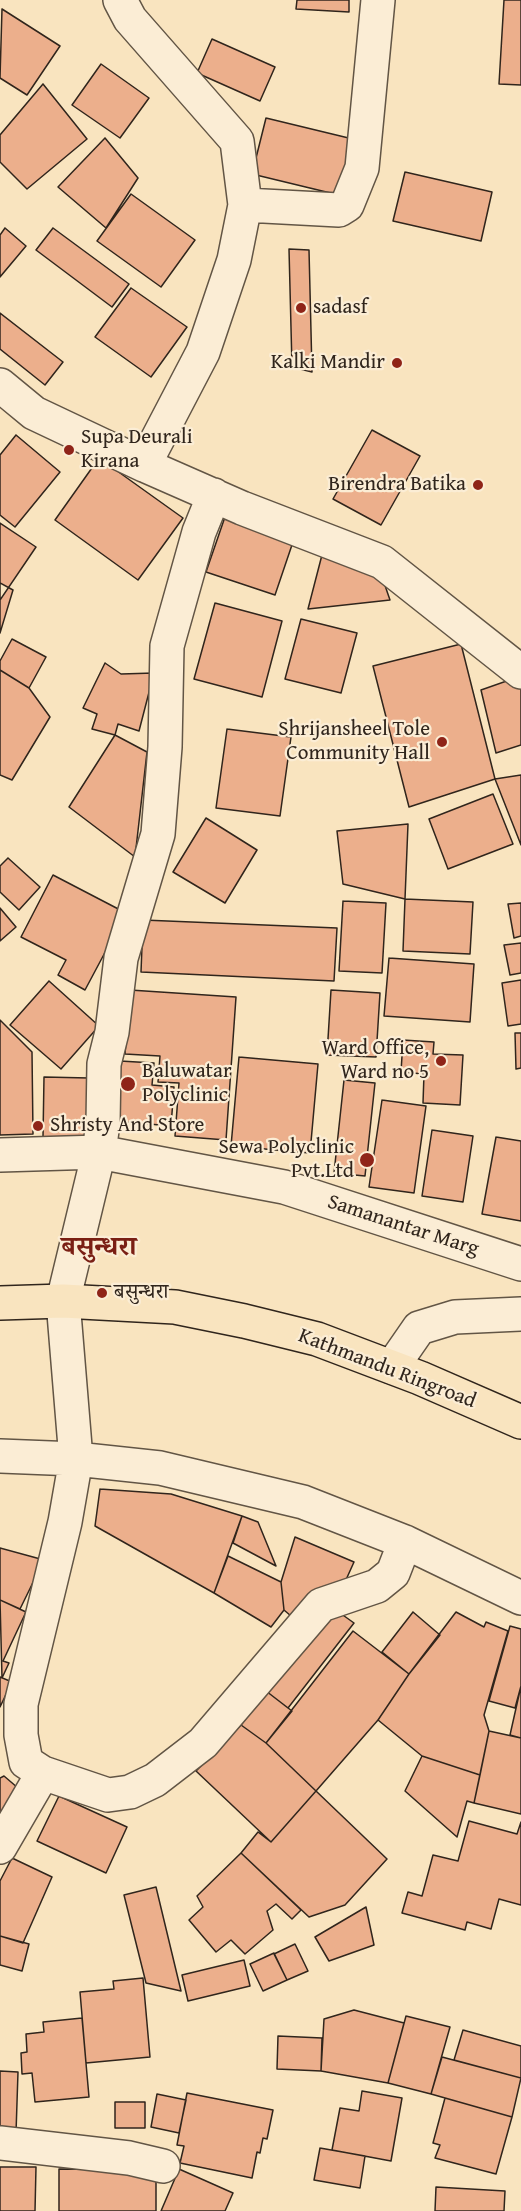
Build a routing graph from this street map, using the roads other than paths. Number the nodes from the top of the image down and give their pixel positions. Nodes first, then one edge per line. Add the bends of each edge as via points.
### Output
1 (120, 0) edge
2 (378, 0) edge
3 (245, 205) junction
4 (0, 385) edge
5 (144, 465) junction
6 (214, 495) junction
7 (521, 672) edge
8 (99, 1152) junction
9 (0, 1155) edge
10 (521, 1264) edge
11 (63, 1301) junction
12 (0, 1303) edge
13 (521, 1314) edge
14 (392, 1367) junction
15 (521, 1422) edge
16 (0, 1456) edge
17 (76, 1459) junction
18 (405, 1542) junction
19 (521, 1598) edge
20 (43, 1773) junction
21 (0, 1847) edge
22 (0, 2143) edge
23 (163, 2166) dead end

1 - 3 street via 130,19 237,141
2 - 3 street via 362,168 347,205 339,210
3 - 5 street via 234,260 203,352
4 - 5 street via 34,413
5 - 6 street
6 - 7 street via 382,562
6 - 8 street via 199,532 167,646 158,834 121,958 104,1064
8 - 9 street, Samanantar Marg
8 - 10 street, Samanantar Marg via 284,1187
8 - 11 street
11 - 12 highway, Kathmandu Ringroad
11 - 14 highway, Kathmandu Ringroad via 175,1307 317,1340
11 - 17 street
13 - 14 street via 455,1317 419,1328
14 - 15 highway, Kathmandu Ringroad
16 - 17 street
17 - 18 street via 160,1468 303,1502
17 - 20 street via 65,1522 21,1704 26,1762
18 - 19 street
18 - 20 street via 393,1573 377,1586 321,1605 202,1743 155,1780 130,1792 108,1795
20 - 21 street
22 - 23 street via 129,2158

